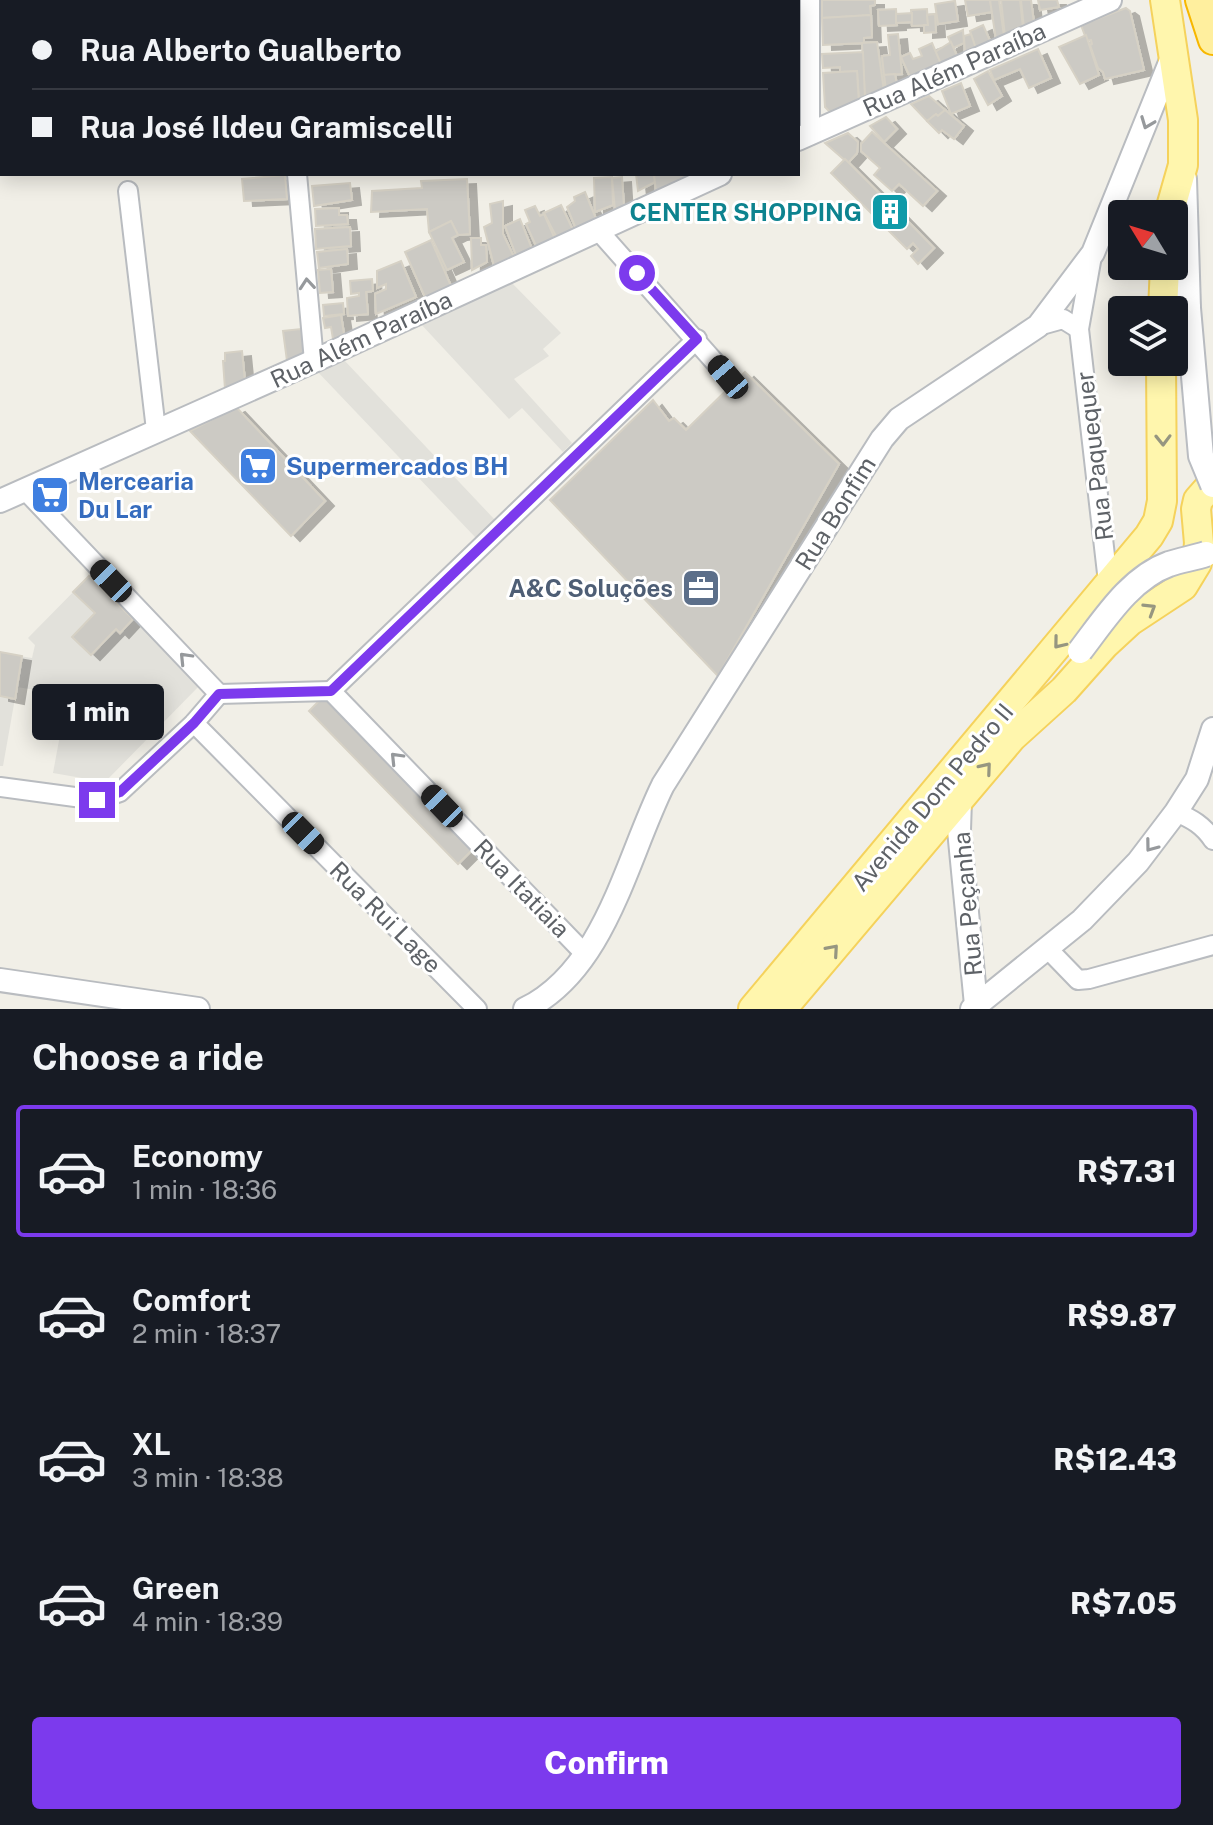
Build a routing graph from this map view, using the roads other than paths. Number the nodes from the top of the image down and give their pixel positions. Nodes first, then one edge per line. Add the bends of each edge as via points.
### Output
1 (810, 0) edge
2 (1110, 0) edge
3 (1165, 0) edge
4 (1200, 0) edge
5 (1213, 40) edge
6 (1175, 50) junction
7 (804, 136) edge
8 (1183, 165) junction
9 (297, 176) edge
10 (716, 176) edge
11 (128, 191) dead end
12 (1173, 200) edge
13 (597, 229) junction
14 (1093, 253) junction
15 (1176, 296) edge
16 (1038, 326) junction
17 (1079, 329) junction
18 (697, 339) junction
19 (314, 361) junction
20 (1161, 376) edge
21 (1187, 376) edge
22 (728, 377) dead end
23 (156, 430) junction
24 (1213, 484) edge
25 (25, 490) junction
26 (0, 501) edge
27 (1213, 555) edge
28 (1108, 582) junction
29 (331, 691) junction
30 (219, 694) junction
31 (194, 723) junction
32 (1213, 729) edge
33 (1012, 737) junction
34 (0, 787) edge
35 (960, 800) junction
36 (1176, 812) junction
37 (1213, 840) edge
38 (1213, 945) edge
39 (1047, 948) junction
40 (586, 955) junction
41 (0, 980) edge
42 (975, 1008) edge
43 (198, 1009) edge
44 (477, 1009) edge
45 (525, 1009) edge
46 (753, 1009) edge
47 (782, 1009) edge

1 - 7 street
2 - 7 street, Rua Além Paraíba
3 - 6 main road
4 - 5 highway
6 - 8 main road
6 -> 14 street, Rua Bonfim
8 - 12 main road
8 - 15 main road
19 -> 9 street
10 - 13 street, Rua Além Paraíba
11 - 23 street
13 - 18 street
13 - 19 street, Rua Além Paraíba
14 - 16 street, Rua Bonfim
14 - 17 street, Rua Paquequer
16 - 17 street via 1063,319
16 - 40 street, Rua Bonfim via 899,419 882,439 663,785 611,910
17 - 28 street, Rua Paquequer
18 - 22 street
18 - 29 street
19 - 23 street, Rua Além Paraíba
20 -> 28 main road, Avenida Dom Pedro II via 1163,477 1158,521
21 - 24 main road, bridge via 1201,456
23 - 25 street, Rua Além Paraíba
33 -> 24 main road via 1130,621 1183,586 1197,563 1198,500
25 - 26 street, Rua Além Paraíba
30 -> 25 street
27 - 33 main road, Avenida Dom Pedro II, bridge via 1167,565 1140,581
28 -> 46 main road, Avenida Dom Pedro II
29 - 30 street
40 -> 29 street, Rua Itatiaia
30 - 31 street
31 - 34 street via 120,792 97,800
31 - 44 street, Rua Rui Lage
32 - 36 street via 1197,779
35 -> 33 main road, Avenida Dom Pedro II
35 - 42 street, Rua Peçanha
47 -> 35 main road, Avenida Dom Pedro II
36 - 37 street via 1196,821
36 -> 39 street via 1138,862
38 - 39 street via 1078,980
39 - 42 street
40 - 45 street, Rua Bonfim via 572,975
41 - 43 street

